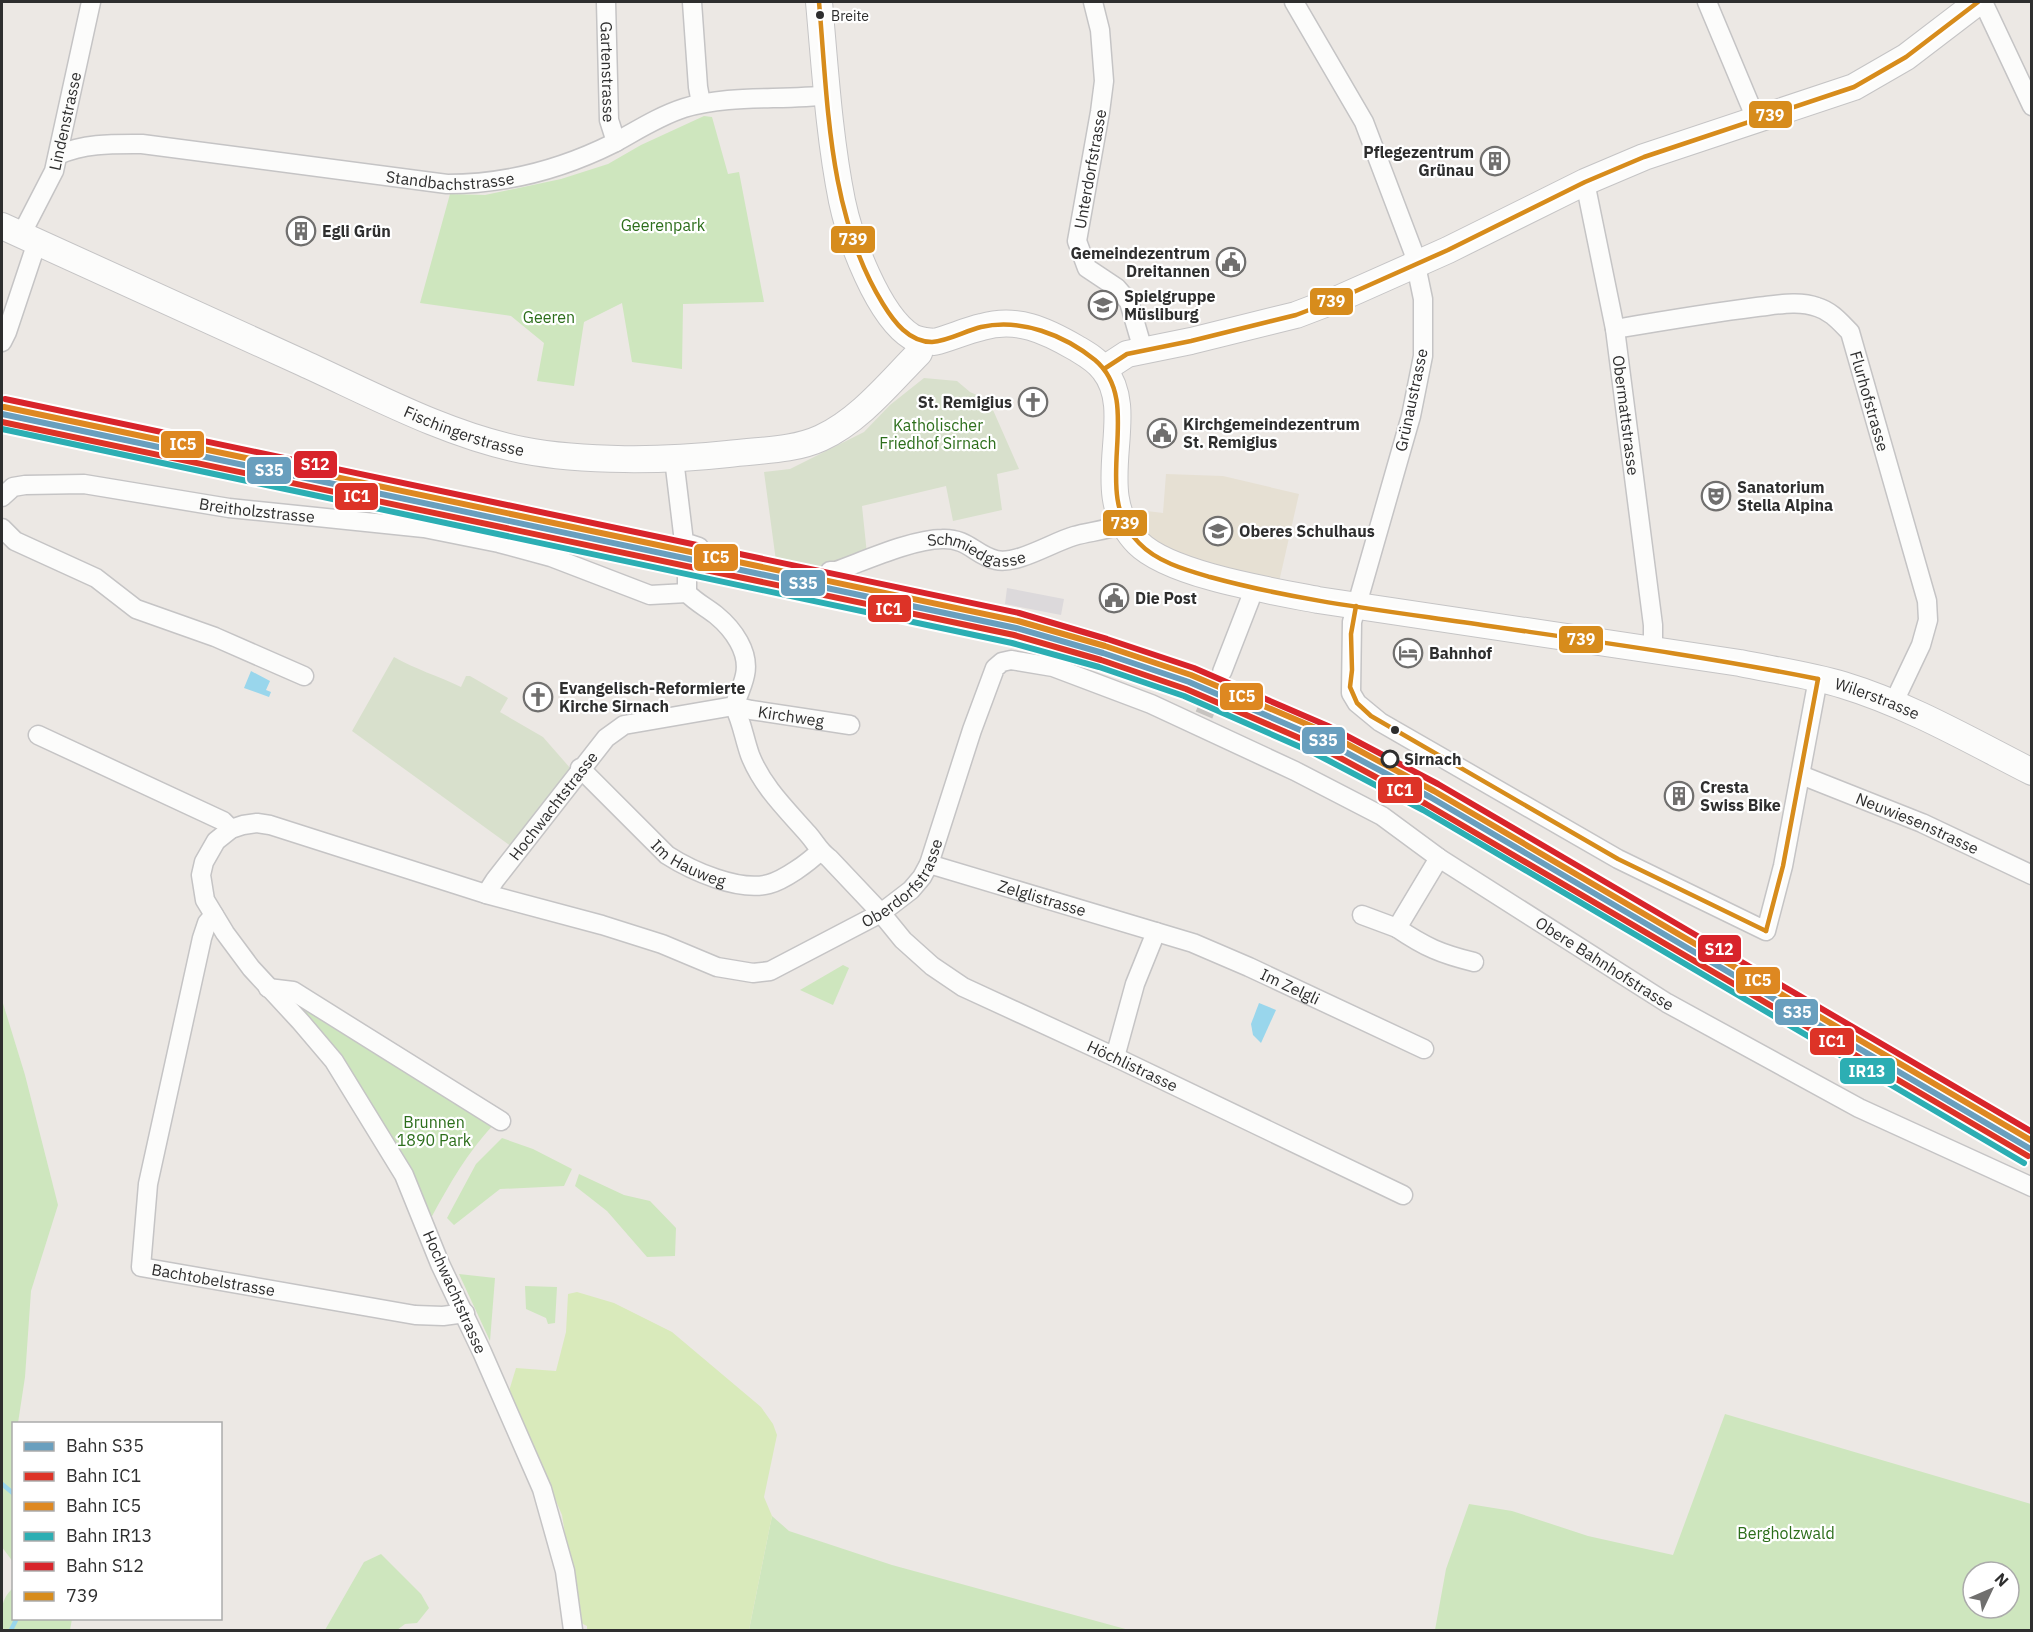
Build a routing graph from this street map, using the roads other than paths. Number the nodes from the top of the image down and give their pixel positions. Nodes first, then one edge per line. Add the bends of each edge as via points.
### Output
1 (91, 2) edge
2 (606, 2) edge
3 (692, 2) edge
4 (819, 2) edge
5 (1093, 2) edge
6 (1294, 2) edge
7 (1707, 2) edge
8 (1978, 2) edge
9 (1983, 2) edge
10 (828, 95) junction
11 (701, 103) junction
12 (2031, 106) edge
13 (1756, 119) junction
14 (615, 142) junction
15 (58, 155) junction
16 (1585, 182) junction
17 (20, 234) edge
18 (1416, 264) junction
19 (1615, 329) junction
20 (923, 341) junction
21 (2, 342) edge
22 (1143, 350) junction
23 (1104, 369) junction
24 (675, 459) junction
25 (2, 497) edge
26 (1123, 523) junction
27 (2, 528) edge
28 (691, 544) tunnel mouth
29 (830, 571) dead end
30 (1253, 587) junction
31 (1356, 606) junction
32 (1653, 650) junction
33 (1222, 672) tunnel mouth
34 (304, 676) dead end
35 (1818, 679) junction
36 (1893, 704) junction
37 (734, 706) junction
38 (1202, 720) joint
39 (850, 725) dead end
40 (38, 735) dead end
41 (580, 768) junction
42 (2031, 772) edge
43 (1801, 775) junction
44 (231, 830) junction
45 (819, 852) junction
46 (1439, 858) junction
47 (929, 864) junction
48 (2031, 875) edge
49 (486, 894) junction
50 (881, 913) junction
51 (214, 915) junction
52 (1362, 915) dead end
53 (1397, 928) junction
54 (1156, 932) junction
55 (1474, 962) dead end
56 (268, 988) junction
57 (1424, 1049) dead end
58 (1115, 1057) junction
59 (501, 1121) dead end
60 (2031, 1187) edge
61 (1403, 1195) dead end
62 (465, 1314) junction
63 (573, 1630) edge

1 - 15 street, Lindenstrasse
2 - 14 street, Gartenstrasse via 609,120
3 - 11 street
4 - 10 main road
5 - 22 street, Unterdorfstrasse via 1100,30 1104,81 1077,241 1087,268 1117,288 1129,302
6 - 18 street, Grünaustrasse via 1364,122
7 - 13 street
8 - 13 main road via 1906,57 1854,87
9 - 12 street
10 - 11 street, Standbachstrasse
10 - 20 main road via 843,202 860,258 890,315 901,328
11 - 14 street, Standbachstrasse via 680,109
13 - 16 main road via 1644,157
14 - 15 street, Standbachstrasse via 541,172 477,184 142,144 100,144
15 - 17 street, Lindenstrasse via 50,180
16 - 18 main road
16 - 19 street, Obermattstrasse
17 - 21 street, Lindenstrasse via 7,332
17 - 24 main road, Fischingerstrasse via 378,397 486,440 544,453
18 - 22 main road via 1296,315
18 - 31 street, Grünaustrasse via 1423,299 1423,356 1411,416
19 - 32 street, Obermattstrasse via 1653,624
19 - 36 street, Flurhofstrasse via 1719,312 1805,304 1835,316 1850,332 1927,601 1928,620 1921,645
20 - 23 main road via 942,340 997,323 1025,324 1066,342
20 - 24 main road, Fischingerstrasse via 919,353 865,407 820,439 796,446
22 - 23 main road via 1127,354
23 - 26 main road via 1117,401 1114,485
24 - 28 street
25 - 37 street, Breitholzstrasse via 13,487 25,484 84,484 229,508 393,524 500,543 551,557 650,595 687,584 697,603 716,615 744,650 745,676
26 - 29 street, Schmiedgasse via 1108,530 1075,535 1015,559 994,560 964,542 944,538
26 - 30 main road via 1139,544 1160,558
27 - 34 street via 15,541 96,578 136,609 215,637
30 - 31 main road, Wilerstrasse
30 - 33 street
31 - 32 main road, Wilerstrasse
31 - 43 street, Grünaustrasse via 1350,687 1357,703 1371,716 1618,859 1766,931
32 - 35 main road, Wilerstrasse
35 - 36 main road, Wilerstrasse
35 - 43 street
36 - 42 main road, Wilerstrasse
37 - 39 street, Kirchweg
37 - 41 street, Hochwachtstrasse via 624,725 606,738
37 - 45 street via 759,774
38 - 46 street, Obere Bahnhofstrasse via 1382,816
38 - 47 street, Oberdorfstrasse via 1053,667 1025,661 1002,662 987,686
40 - 44 street via 223,821
41 - 45 street, Im Hauweg via 667,855 703,874 738,884 770,884
41 - 49 street, Hochwachtstrasse
43 - 48 street, Neuwiesenstrasse via 1922,823
44 - 49 street via 257,823 270,825
44 - 51 street, Hochwachtstrasse via 209,852 201,874 205,900
45 - 50 street
46 - 53 street
46 - 60 street, Obere Bahnhofstrasse via 1667,1003 1859,1108
47 - 50 street, Oberdorfstrasse via 912,890
47 - 54 street, Zelglistrasse
49 - 50 street, Oberdorfstrasse via 602,925 717,967 753,973 785,964
50 - 58 street, Höchlistrasse via 903,940 963,987
51 - 56 street, Hochwachtstrasse
51 - 62 street, Bachtobelstrasse via 202,938 148,1184 141,1267 415,1315
52 - 53 street
53 - 55 street via 1424,946
54 - 57 street, Im Zelgli via 1249,966
54 - 58 street via 1135,984
56 - 59 street via 292,991
56 - 62 street, Hochwachtstrasse via 334,1061 375,1125 404,1175
58 - 61 street, Höchlistrasse
62 - 63 street, Hochwachtstrasse via 542,1489 565,1571

